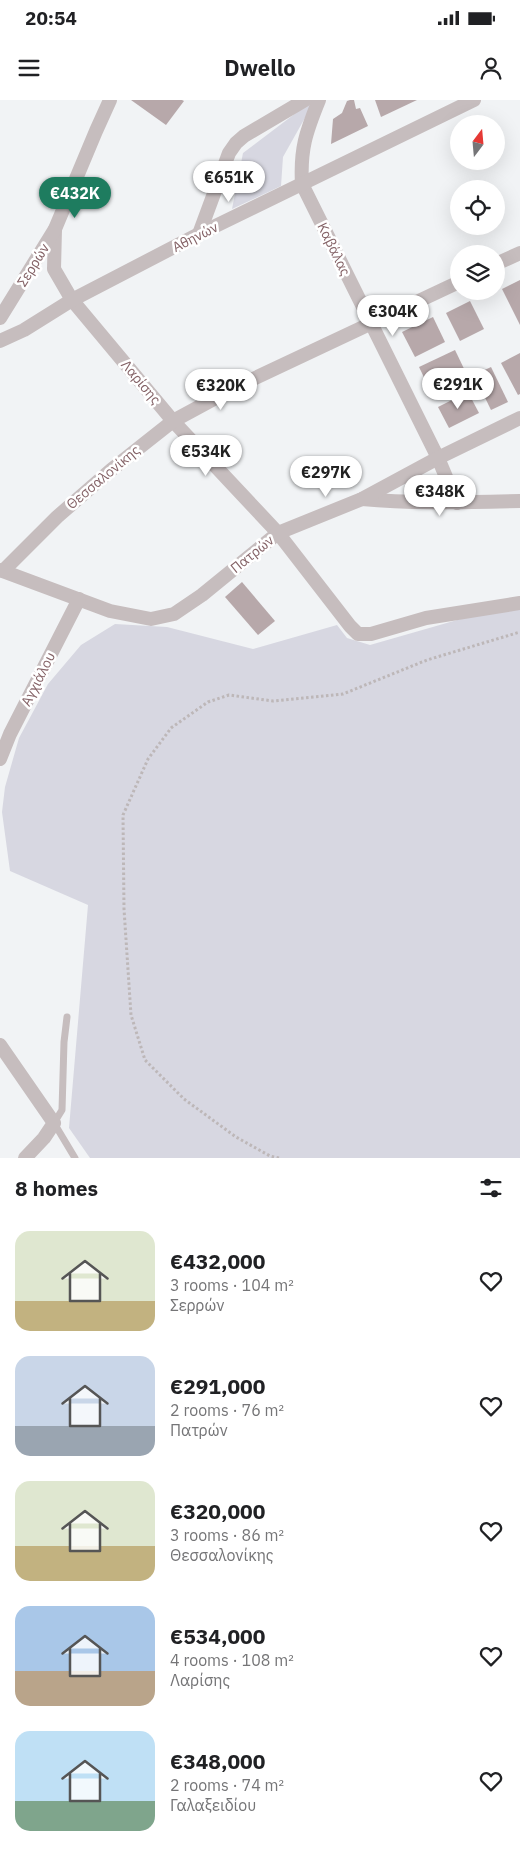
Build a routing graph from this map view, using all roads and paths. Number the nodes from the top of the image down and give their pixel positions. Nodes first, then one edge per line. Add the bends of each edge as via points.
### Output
1 (110, 100) edge
2 (305, 100) edge
3 (319, 100) edge
4 (474, 100) edge
5 (302, 184) junction
6 (55, 229) junction
7 (199, 234) junction
8 (520, 253) edge
9 (505, 260) edge
10 (450, 286) edge
11 (72, 300) junction
12 (0, 318) edge
13 (370, 323) junction
14 (0, 341) edge
15 (520, 418) edge
16 (173, 420) junction
17 (438, 458) junction
18 (362, 499) junction
19 (520, 501) edge
20 (457, 503) junction
21 (278, 533) junction
22 (1, 570) edge
23 (79, 599) junction
24 (520, 604) edge
25 (520, 632) edge
26 (0, 759) edge
27 (67, 1017) dead end
28 (0, 1046) edge
29 (54, 1123) junction
30 (25, 1158) edge
31 (75, 1158) edge
32 (279, 1158) edge

1 - 6 street, Σερρών
2 - 7 street via 236,143 229,153
3 - 5 street via 305,135 300,162
4 - 5 street, Αθηνών
5 - 7 street, Αθηνών
5 - 13 street, Καβάλας
6 - 11 street, Λαρίσης via 54,269
6 - 12 street, Σερρών
7 - 11 street, Αθηνών
8 - 9 street
10 - 13 street, Θεσσαλονίκης
11 - 14 street, Αθηνών
11 - 16 street, Λαρίσης
13 - 16 street, Θεσσαλονίκης
13 - 17 street, Καβάλας
15 - 17 street, Πατρών
16 - 21 street, Λαρίσης
16 - 22 street, Θεσσαλονίκης via 57,517
17 - 18 street, Πατρών
17 - 20 street, Καβάλας
18 - 20 street
18 - 21 street, Πατρών
19 - 20 street
21 - 23 street, Πατρών via 174,614 152,618 110,611
21 - 24 street, Λαρίσης via 358,634 371,634 426,618
22 - 23 street
23 - 26 street, Αγχιάλου
25 - 32 path via 428,660 343,694 273,701 229,695 208,702 171,728 148,759 124,815 124,909 131,1016 145,1060 184,1099 236,1137
27 - 29 lane via 62,1110
28 - 29 street
29 - 30 street
29 - 31 lane

